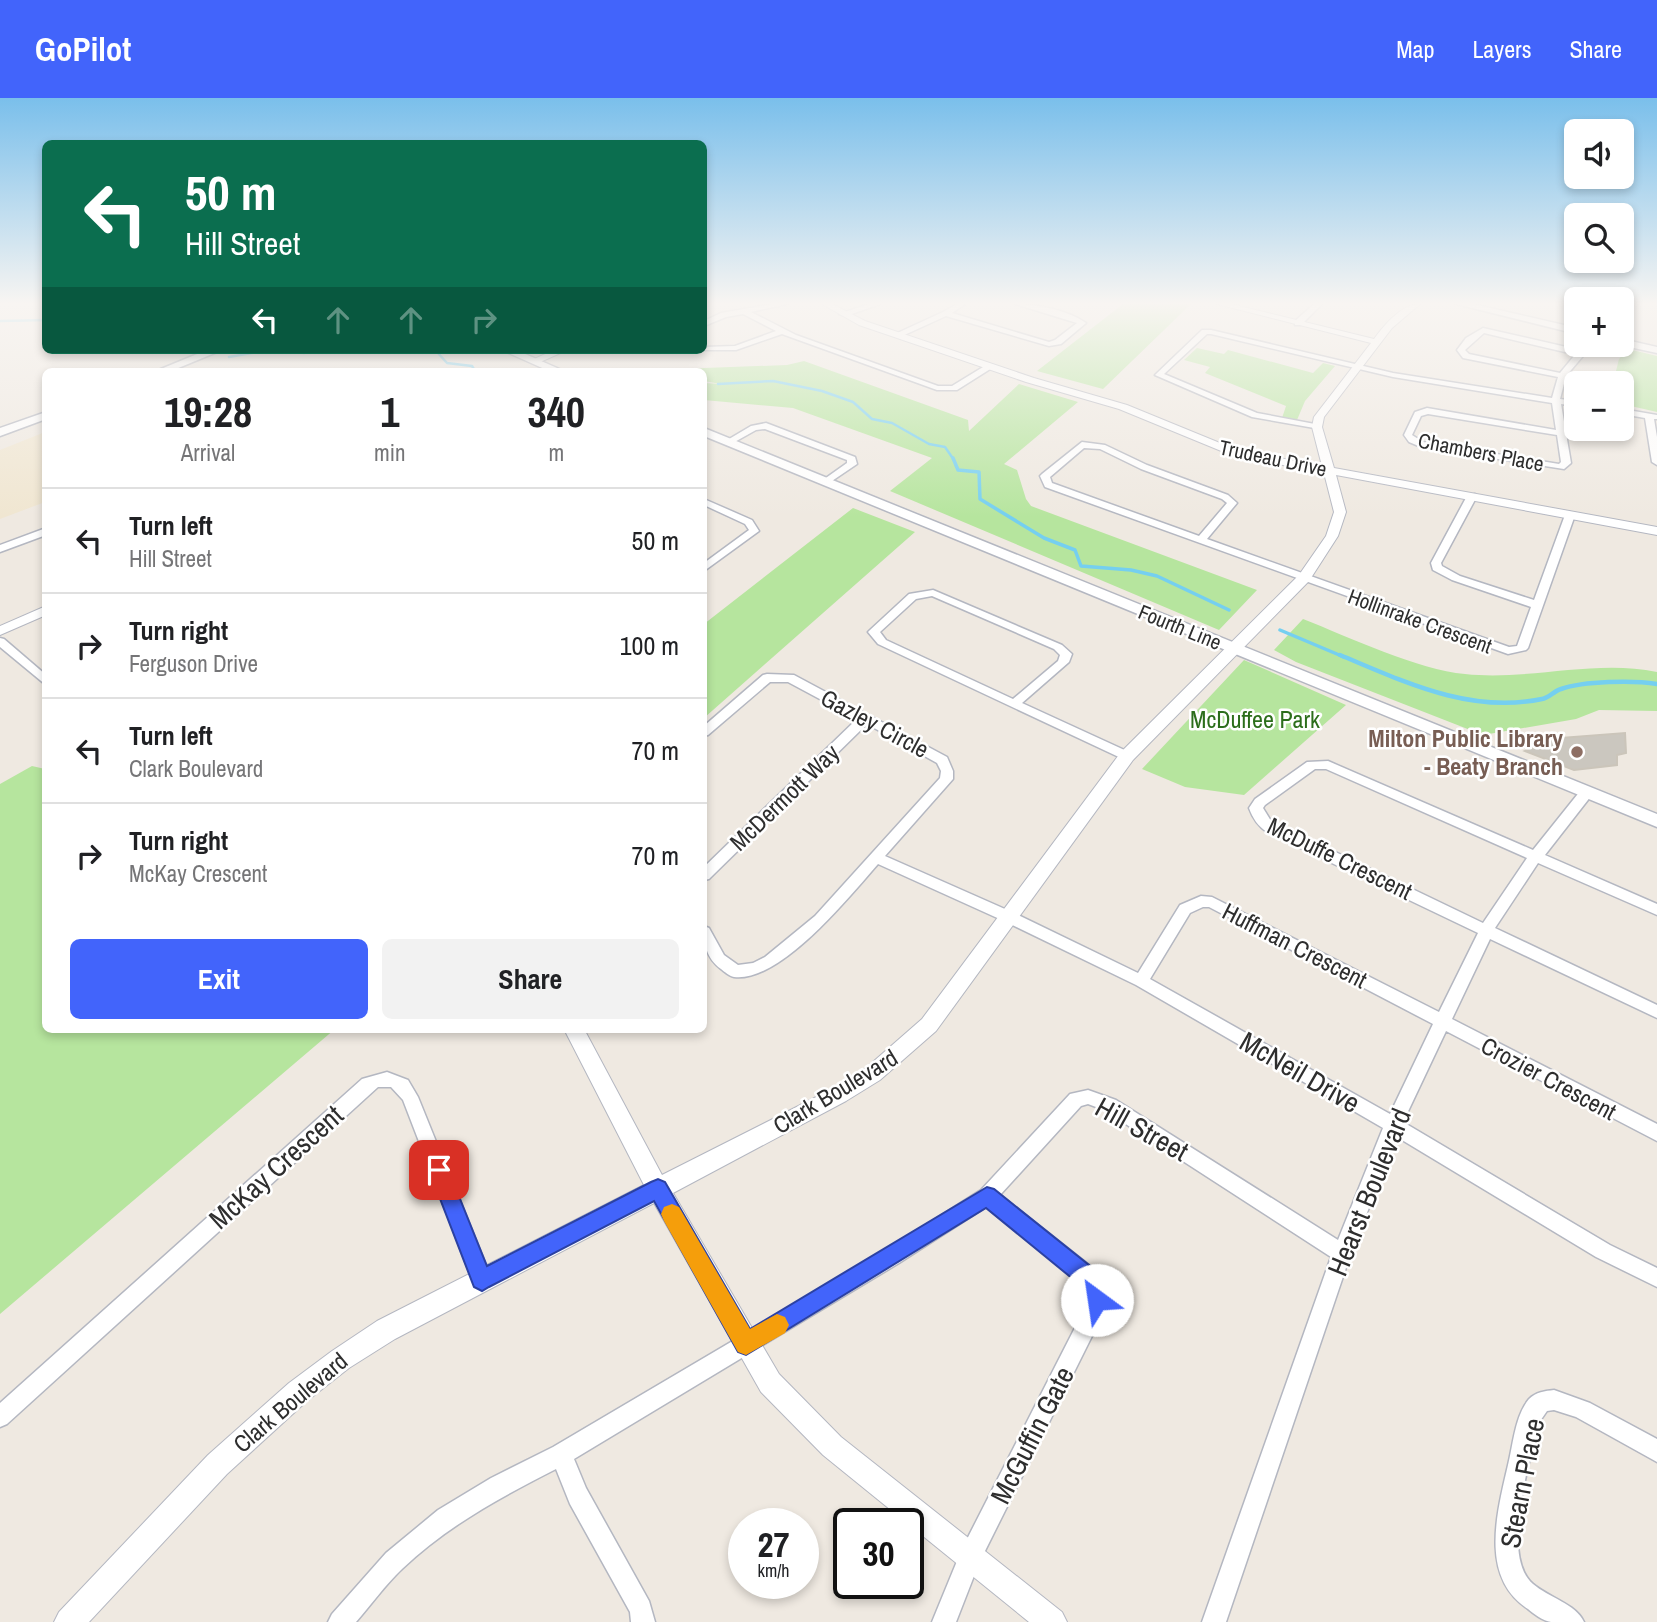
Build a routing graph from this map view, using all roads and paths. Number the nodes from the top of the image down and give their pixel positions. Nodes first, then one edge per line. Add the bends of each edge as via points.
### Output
1 (901, 375) edge
2 (975, 375) edge
3 (1019, 375) edge
4 (1159, 375) edge
5 (1350, 375) edge
6 (1405, 375) edge
7 (1558, 375) edge
8 (1562, 376) joint
9 (1556, 400) junction
10 (1564, 402) edge
11 (1634, 413) edge
12 (42, 416) edge
13 (1653, 417) edge
14 (42, 422) edge
15 (1317, 427) junction
16 (0, 432) edge
17 (707, 433) edge
18 (1560, 433) junction
19 (0, 438) edge
20 (727, 442) junction
21 (1657, 462) edge
22 (1331, 471) junction
23 (826, 482) junction
24 (1472, 496) junction
25 (707, 503) edge
26 (1570, 515) junction
27 (1657, 530) edge
28 (42, 533) edge
29 (1201, 540) junction
30 (0, 549) edge
31 (707, 566) edge
32 (1304, 578) junction
33 (1537, 605) junction
34 (42, 612) edge
35 (0, 631) edge
36 (0, 641) edge
37 (1233, 649) junction
38 (42, 678) edge
39 (1014, 704) junction
40 (865, 719) junction
41 (707, 729) edge
42 (1127, 756) junction
43 (1586, 793) junction
44 (1657, 821) edge
45 (1535, 857) junction
46 (877, 859) junction
47 (707, 872) edge
48 (1657, 910) edge
49 (1010, 917) junction
50 (1487, 929) junction
51 (707, 937) edge
52 (1141, 981) junction
53 (1657, 1012) edge
54 (1442, 1021) junction
55 (576, 1033) edge
56 (1393, 1125) junction
57 (1657, 1133) edge
58 (658, 1189) junction
59 (987, 1196) junction
60 (1342, 1253) junction
61 (1657, 1278) edge
62 (482, 1280) junction
63 (746, 1344) junction
64 (0, 1417) edge
65 (1657, 1451) edge
66 (561, 1455) junction
67 (970, 1557) junction
68 (69, 1622) edge
69 (340, 1622) edge
70 (643, 1622) edge
71 (944, 1622) edge
72 (1052, 1622) edge
73 (1214, 1622) edge
74 (1572, 1622) edge

1 - 2 street via 937,388 954,388
3 - 22 street, Trudeau Drive via 1148,416 1222,449
4 - 15 street via 1255,415
5 - 15 street via 1324,407
6 - 9 street
7 - 8 street
8 - 9 street
9 - 10 street
9 - 18 street, Chambers Place
11 - 13 street
12 - 16 main road
13 - 21 street
14 - 19 main road
15 - 22 street, Clark Boulevard
17 - 20 main road, Fourth Line
18 - 18 street, Chambers Place via 1427,411 1418,414 1408,435 1421,444 1557,467 1566,463
20 - 23 main road, Fourth Line
20 - 23 street via 766,426 853,460
22 - 24 street, Trudeau Drive
22 - 32 street, Clark Boulevard via 1339,520
23 - 37 main road, Fourth Line
24 - 26 street, Trudeau Drive
24 - 33 street via 1437,568
25 - 31 street via 749,522 754,531
26 - 27 street, Trudeau Drive
26 - 33 street, Hollinrake Crescent
28 - 30 street
29 - 29 street via 1232,503 1102,446 1088,443 1077,447 1045,477 1048,485
29 - 32 street
32 - 33 street, Hollinrake Crescent via 1508,652 1522,648
32 - 37 street, Clark Boulevard
34 - 35 street
36 - 38 street
37 - 42 street, Clark Boulevard
37 - 43 main road, Fourth Line
39 - 39 street via 1063,662 1062,650 933,593 914,596 874,632 882,642
39 - 42 street
40 - 41 street, Gazley Circle via 790,678 777,677 767,678
40 - 46 street, Gazley Circle via 942,760 947,771 946,779
40 - 47 street, McDermott Way
42 - 49 street, Clark Boulevard
43 - 44 main road, Fourth Line
43 - 45 street, Hearst Boulevard
45 - 48 street
45 - 50 street, Hearst Boulevard
45 - 50 street, McDuffe Crescent via 1324,764 1312,765 1256,808 1264,824
46 - 49 street
46 - 51 street, Gazley Circle via 820,920 756,969 735,971 719,959
49 - 52 street, McNeil Drive
49 - 58 street, Clark Boulevard via 929,1025 903,1051 839,1095
50 - 53 street
50 - 54 street, Hearst Boulevard
52 - 54 street, Huffman Crescent via 1185,909 1201,901 1212,902
52 - 56 street, McNeil Drive
54 - 56 street, Hearst Boulevard
54 - 57 street, Crozier Crescent
55 - 58 street
56 - 60 street, Hearst Boulevard
56 - 61 street, McNeil Drive via 1603,1251
58 - 62 street, Clark Boulevard
58 - 63 street
59 - 60 street, Hill Street via 1076,1099 1088,1097 1110,1105
59 - 63 street, Hill Street
59 - 67 street, McGuffin Gate via 1087,1276 1097,1290 1097,1300
60 - 73 street, Hearst Boulevard
62 - 64 street, McKay Crescent via 411,1097 400,1081 377,1079
62 - 68 street, Clark Boulevard via 386,1330 310,1380 237,1446
63 - 66 street, Hill Street
63 - 67 street via 770,1383 805,1421
65 - 74 street, Stearn Place via 1564,1400 1544,1401 1535,1408 1504,1542 1507,1567 1525,1592
66 - 69 street, Hill Street via 446,1518 394,1562
66 - 70 street via 578,1496 641,1609
67 - 71 street, McGuffin Gate
67 - 72 street

